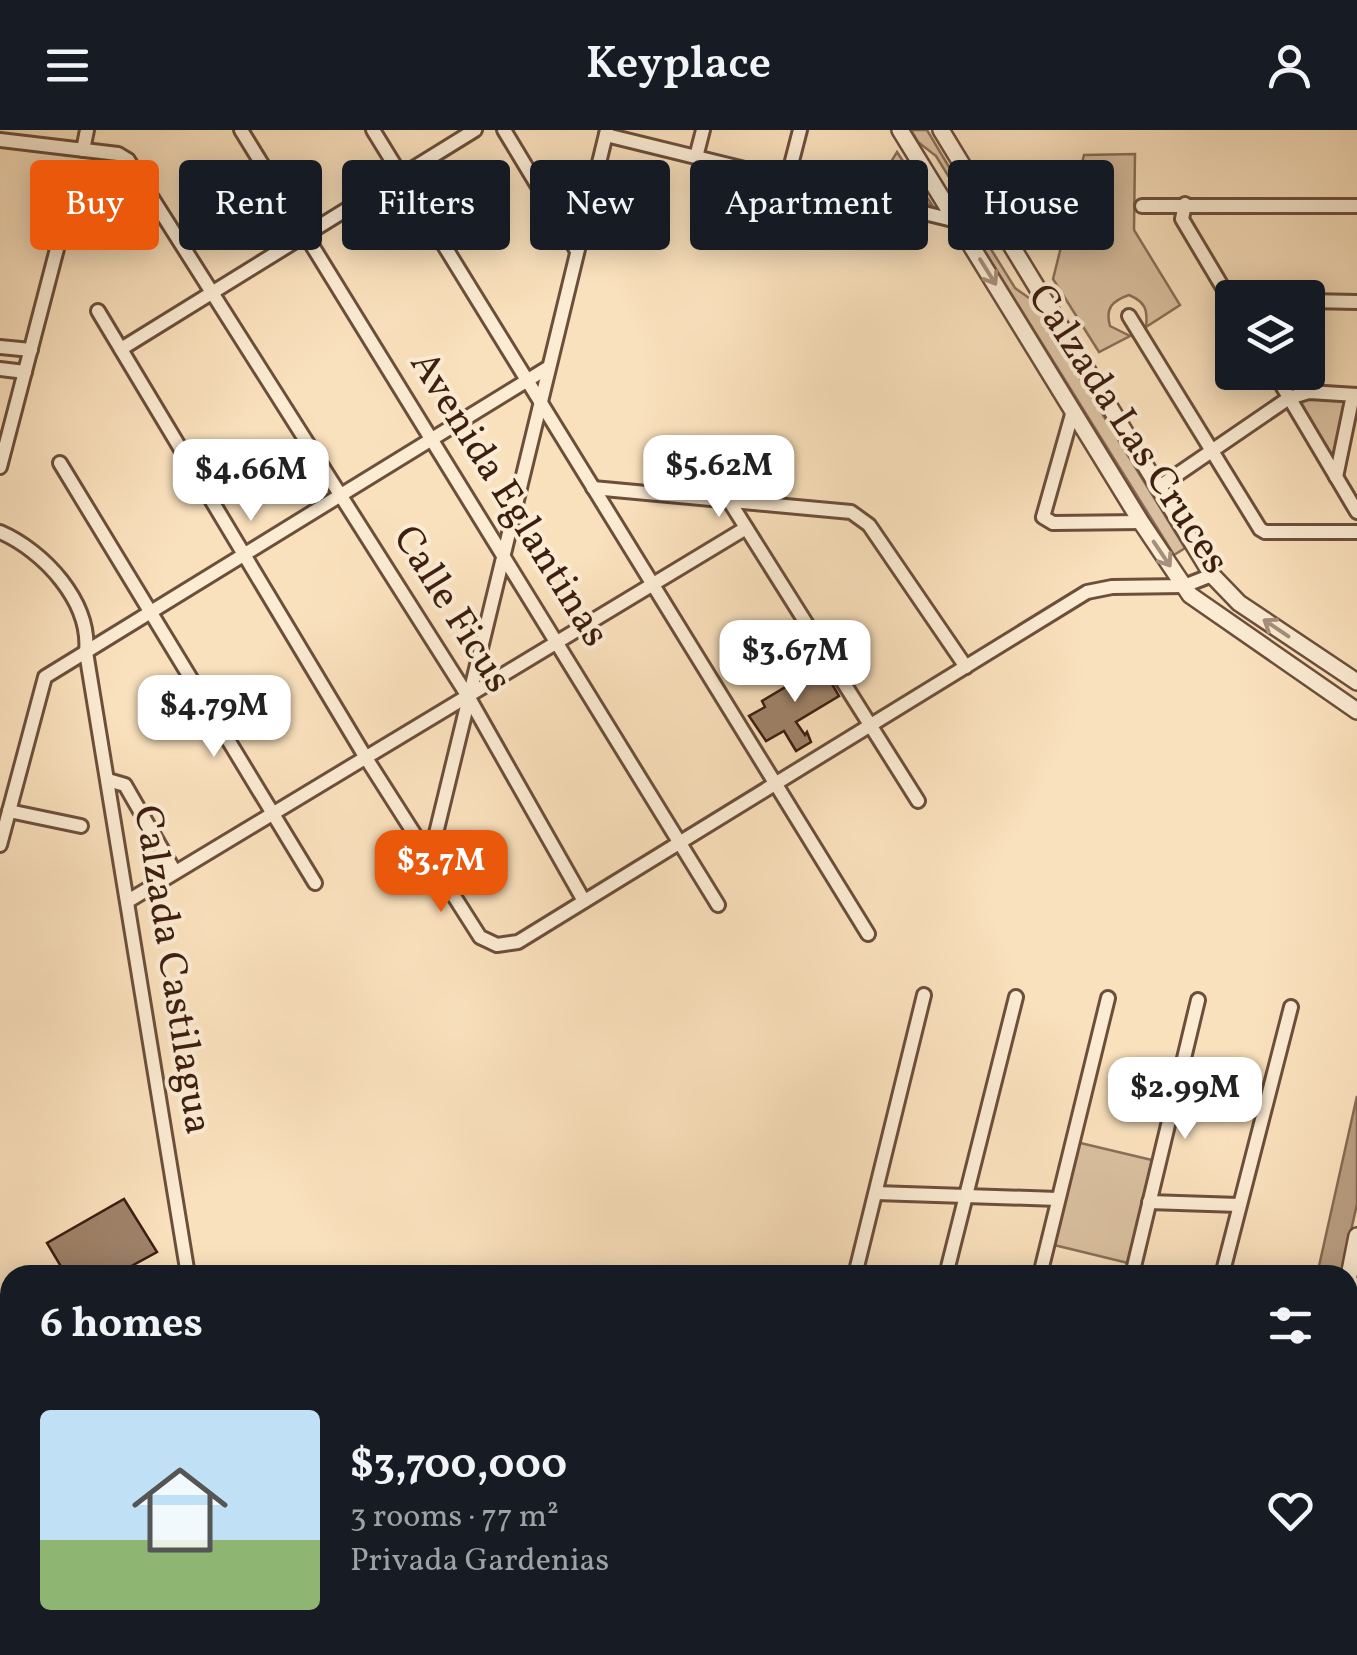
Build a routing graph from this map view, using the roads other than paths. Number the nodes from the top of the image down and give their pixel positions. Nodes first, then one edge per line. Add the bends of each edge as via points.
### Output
1 (88, 130) edge
2 (241, 130) edge
3 (372, 130) edge
4 (475, 130) edge
5 (504, 130) edge
6 (703, 130) edge
7 (800, 130) edge
8 (900, 130) edge
9 (942, 130) edge
10 (606, 132) edge
11 (0, 140) edge
12 (83, 150) junction
13 (696, 157) junction
14 (260, 160) edge
15 (391, 160) edge
16 (427, 160) edge
17 (708, 160) edge
18 (792, 160) edge
19 (960, 160) edge
20 (1185, 204) junction
21 (1142, 206) dead end
22 (1357, 206) edge
23 (948, 208) edge
24 (57, 250) edge
25 (280, 250) edge
26 (316, 250) edge
27 (446, 250) edge
28 (974, 250) edge
29 (1015, 250) edge
30 (577, 251) junction
31 (1219, 280) edge
32 (213, 292) junction
33 (1325, 301) edge
34 (1357, 302) edge
35 (98, 311) dead end
36 (1129, 316) dead end
37 (0, 347) edge
38 (31, 350) junction
39 (121, 350) junction
40 (549, 368) junction
41 (0, 369) edge
42 (25, 372) junction
43 (527, 381) junction
44 (1284, 390) edge
45 (1355, 395) edge
46 (1289, 398) junction
47 (540, 402) junction
48 (1074, 412) junction
49 (432, 440) junction
50 (1214, 450) junction
51 (60, 463) dead end
52 (0, 467) edge
53 (1336, 478) junction
54 (1158, 487) junction
55 (593, 488) junction
56 (342, 496) junction
57 (728, 500) junction
58 (1357, 512) edge
59 (1141, 522) junction
60 (746, 528) junction
61 (0, 532) edge
62 (1357, 532) edge
63 (502, 554) junction
64 (245, 555) junction
65 (1212, 576) junction
66 (652, 585) junction
67 (1184, 586) junction
68 (150, 614) junction
69 (558, 644) junction
70 (86, 652) junction
71 (966, 667) junction
72 (1357, 682) edge
73 (469, 698) junction
74 (1357, 710) edge
75 (870, 726) junction
76 (366, 758) junction
77 (108, 780) junction
78 (775, 784) junction
79 (918, 802) dead end
80 (9, 811) junction
81 (272, 814) junction
82 (81, 826) dead end
83 (680, 843) junction
84 (0, 845) edge
85 (430, 858) junction
86 (175, 872) junction
87 (315, 883) dead end
88 (128, 901) junction
89 (584, 902) junction
90 (718, 905) dead end
91 (868, 934) dead end
92 (924, 995) dead end
93 (1016, 997) dead end
94 (1108, 998) dead end
95 (1198, 1000) dead end
96 (1290, 1006) dead end
97 (876, 1193) junction
98 (965, 1196) junction
99 (1058, 1199) junction
100 (1149, 1202) junction
101 (1239, 1205) junction
102 (1357, 1236) edge
103 (186, 1265) edge
104 (858, 1265) edge
105 (948, 1265) edge
106 (1042, 1265) edge
107 (1134, 1265) edge
108 (1224, 1265) edge
109 (1351, 1265) edge

1 - 12 street
2 - 14 street, Avenida Eglantinas
3 - 15 street
4 - 16 street
5 - 30 street
6 - 13 street
7 - 18 street
8 - 23 street, Calzada Las Cruces
9 - 19 street, Calzada Las Cruces
10 - 13 street
10 - 30 street
11 - 12 street
12 - 32 street, Calle Ficus via 123,156
13 - 17 street
20 - 21 street
20 - 22 street
20 - 31 street via 1182,219
24 - 38 street
25 - 32 street
26 - 49 street, Avenida Eglantinas
27 - 43 street
28 -> 48 street, Calzada Las Cruces
29 - 54 street, Calzada Las Cruces
30 - 40 street
32 - 39 street
32 - 56 street, Calle Ficus
33 - 34 street
35 - 39 street
36 - 50 street
37 - 38 street
38 - 42 street
39 - 64 street
40 - 43 street
40 - 47 street
41 - 42 street
42 - 52 street
43 - 47 street
43 - 49 street
44 - 46 street
45 - 46 street via 1309,392
45 - 53 street
46 - 50 street
46 - 53 street
47 - 55 street
47 - 63 street
48 - 59 street, Calzada Las Cruces
48 - 59 street via 1044,517 1053,524
49 - 56 street
49 - 63 street, Avenida Eglantinas
50 - 54 street
50 - 62 street via 1260,529
51 - 68 street
53 - 58 street
54 - 65 street, Calzada Las Cruces
55 - 57 street
55 - 66 street
56 - 64 street
56 - 73 street, Calle Ficus
57 - 60 street
57 - 71 street via 852,512 869,525
59 -> 67 street, Calzada Las Cruces
60 - 66 street
60 - 75 street
61 - 70 street, Calzada Castilagua via 28,547 62,582 88,630
63 - 69 street, Avenida Eglantinas
63 - 73 street
64 - 68 street
64 - 76 street
65 - 67 street
72 -> 65 street, Calzada Las Cruces via 1239,603
66 - 69 street
66 - 78 street
67 - 71 street via 1087,592
67 - 74 street, Calzada Las Cruces via 1221,620
68 - 70 street
68 - 81 street
69 - 73 street
69 - 83 street, Avenida Eglantinas
70 - 77 street, Calzada Castilagua
70 - 80 street via 41,685
71 - 75 street
73 - 76 street
73 - 85 street
73 - 89 street, Calle Ficus
75 - 78 street
75 - 79 street
76 - 81 street
76 - 85 street
77 - 86 street via 125,784
77 - 88 street, Calzada Castilagua
78 - 83 street
78 - 91 street
80 - 82 street
80 - 84 street
81 - 86 street
81 - 87 street
83 - 89 street
83 - 90 street, Avenida Eglantinas
85 - 89 street via 487,943 518,942
86 - 88 street
88 - 103 street, Calzada Castilagua
92 - 97 street
93 - 98 street
94 - 99 street
95 - 100 street
96 - 101 street
97 - 98 street
97 - 104 street
98 - 99 street
98 - 105 street
99 - 106 street
100 - 101 street
100 - 107 street
101 - 108 street
102 - 109 street

